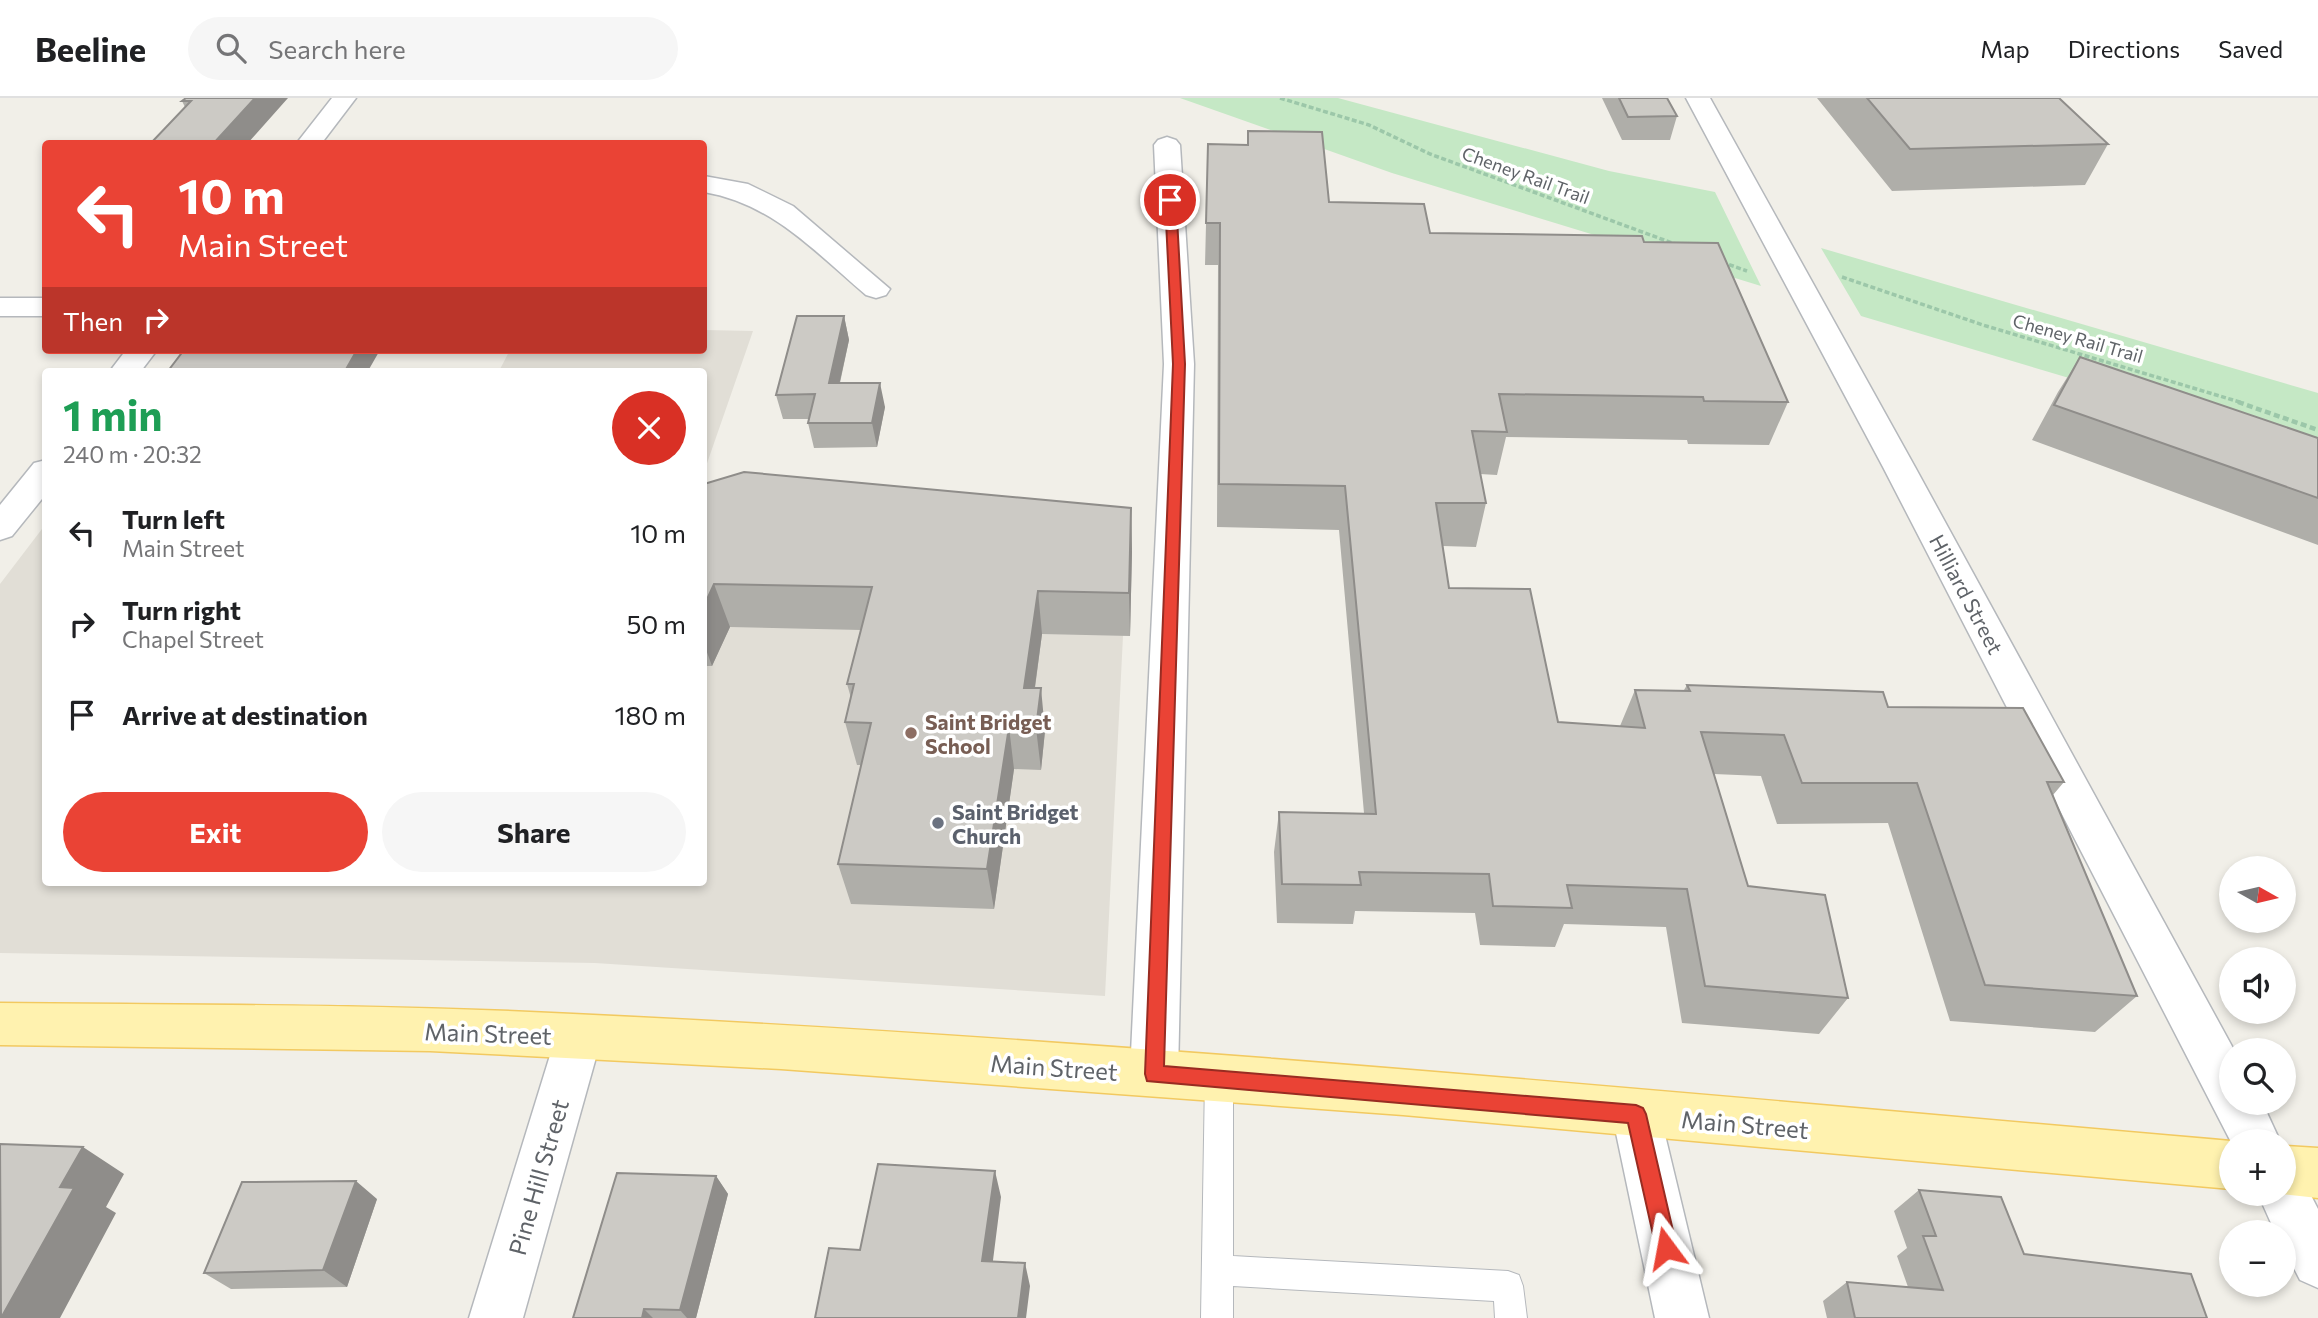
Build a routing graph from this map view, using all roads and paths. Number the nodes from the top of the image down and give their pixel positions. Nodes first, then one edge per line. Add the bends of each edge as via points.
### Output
1 (344, 98) edge
2 (1280, 98) edge
3 (1698, 98) edge
4 (311, 140) edge
5 (1167, 145) dead end
6 (707, 184) edge
7 (1684, 247) edge
8 (1722, 261) edge
9 (1756, 271) dead end
10 (1830, 273) dead end
11 (876, 289) dead end
12 (0, 307) edge
13 (42, 307) edge
14 (139, 354) edge
15 (127, 368) edge
16 (2318, 430) edge
17 (42, 476) edge
18 (0, 528) edge
19 (0, 1024) edge
20 (579, 1036) junction
21 (2219, 1069) edge
22 (1154, 1074) junction
23 (1219, 1079) junction
24 (1636, 1114) junction
25 (2219, 1165) edge
26 (2296, 1171) edge
27 (2318, 1173) edge
28 (2289, 1206) edge
29 (2318, 1262) edge
30 (1217, 1270) junction
31 (496, 1318) edge
32 (1217, 1318) edge
33 (1511, 1318) edge
34 (1682, 1318) edge

1 - 4 street
2 - 7 path, Cheney Rail Trail via 1368,125 1430,155
3 - 21 street, Hilliard Street
5 - 22 street via 1179,364
6 - 11 street via 740,190 784,212
8 - 9 path
10 - 16 path, Cheney Rail Trail
12 - 13 street
14 - 15 street
17 - 18 street
19 - 20 main road, Main Street
20 - 22 main road, Main Street
20 - 31 street, Pine Hill Street
22 - 23 main road, Main Street
23 - 24 main road, Main Street
23 - 30 lane
24 - 25 main road, Main Street
24 - 34 street
26 - 27 main road
28 - 29 street
30 - 32 lane
30 - 33 lane via 1508,1286

